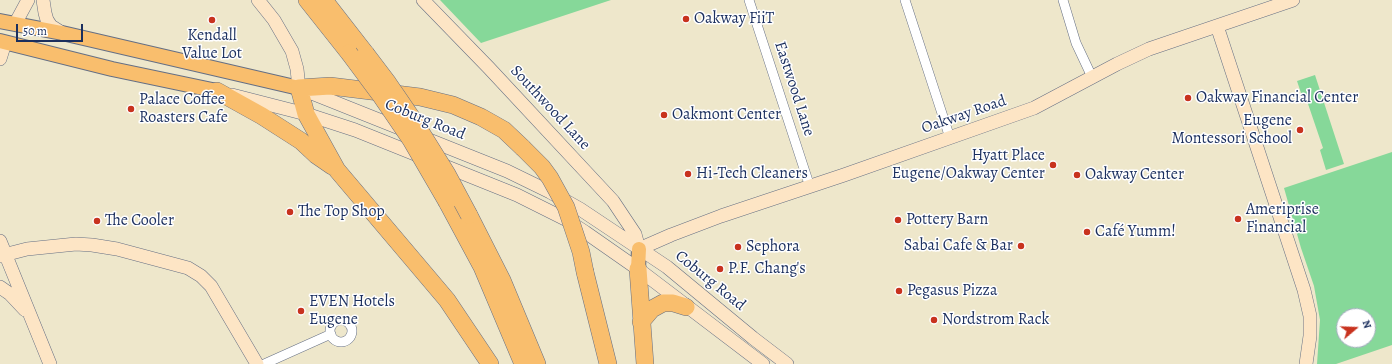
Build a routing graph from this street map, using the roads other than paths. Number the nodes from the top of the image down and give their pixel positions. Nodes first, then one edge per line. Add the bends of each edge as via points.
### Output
1 (28, 0) edge
2 (43, 0) edge
3 (258, 0) edge
4 (307, 0) edge
5 (324, 0) edge
6 (423, 0) edge
7 (749, 0) edge
8 (905, 0) edge
9 (1063, 0) edge
10 (1291, 0) edge
11 (0, 21) edge
12 (14, 24) junction
13 (1216, 26) junction
14 (62, 33) junction
15 (2, 38) edge
16 (0, 59) edge
17 (1092, 77) junction
18 (299, 88) junction
19 (217, 91) junction
20 (306, 114) junction
21 (950, 138) junction
22 (322, 154) junction
23 (810, 187) junction
24 (0, 241) edge
25 (639, 249) junction
26 (2, 255) edge
27 (638, 269) junction
28 (0, 287) edge
29 (686, 307) junction
30 (30, 315) junction
31 (641, 322) junction
32 (331, 334) dead end
33 (50, 364) edge
34 (257, 364) edge
35 (264, 364) edge
36 (490, 364) edge
37 (523, 364) edge
38 (537, 364) edge
39 (608, 364) edge
40 (645, 364) edge
41 (763, 364) edge
42 (787, 364) edge
43 (1306, 364) edge

1 - 12 main road
2 - 14 main road via 47,20
3 - 18 main road via 274,20 292,51
4 - 37 highway, bridge via 400,123 447,202 482,267
5 - 38 highway, bridge via 388,83 444,169 502,280
6 - 25 main road, Southwood Lane via 613,201 635,234
7 - 23 street, Eastwood Lane
8 - 21 street
9 - 17 street via 1076,43
10 - 13 main road, Oakway Road
11 - 12 main road, Coburg Road
12 - 14 main road, Coburg Road
13 - 17 main road, Oakway Road via 1149,49
13 - 43 main road via 1304,290 1310,316
14 - 18 main road, Coburg Road
15 - 16 main road
15 - 19 main road, Coburg Road via 112,69
17 - 21 main road, Oakway Road via 1034,108
18 - 20 highway
18 - 25 main road, Coburg Road via 507,171 580,209
18 - 39 highway, bridge via 330,86 420,96 453,105 504,130 542,167 566,207 581,252
19 - 20 main road, Coburg Road
19 - 22 highway
20 - 22 highway
20 - 27 main road, Coburg Road via 355,130 517,195 565,219
21 - 23 main road, Oakway Road
22 - 36 highway via 447,300
23 - 25 main road, Oakway Road via 671,235
24 - 26 main road
25 - 27 main road
25 - 42 main road, Coburg Road via 667,267
26 - 30 main road
26 - 34 main road via 27,249 92,245 188,268 211,286
27 - 29 main road, Coburg Road
27 - 31 highway
28 - 30 main road
29 - 31 highway via 663,303 652,309
29 - 41 main road, Coburg Road
30 - 33 main road
31 - 40 highway
32 - 35 street

